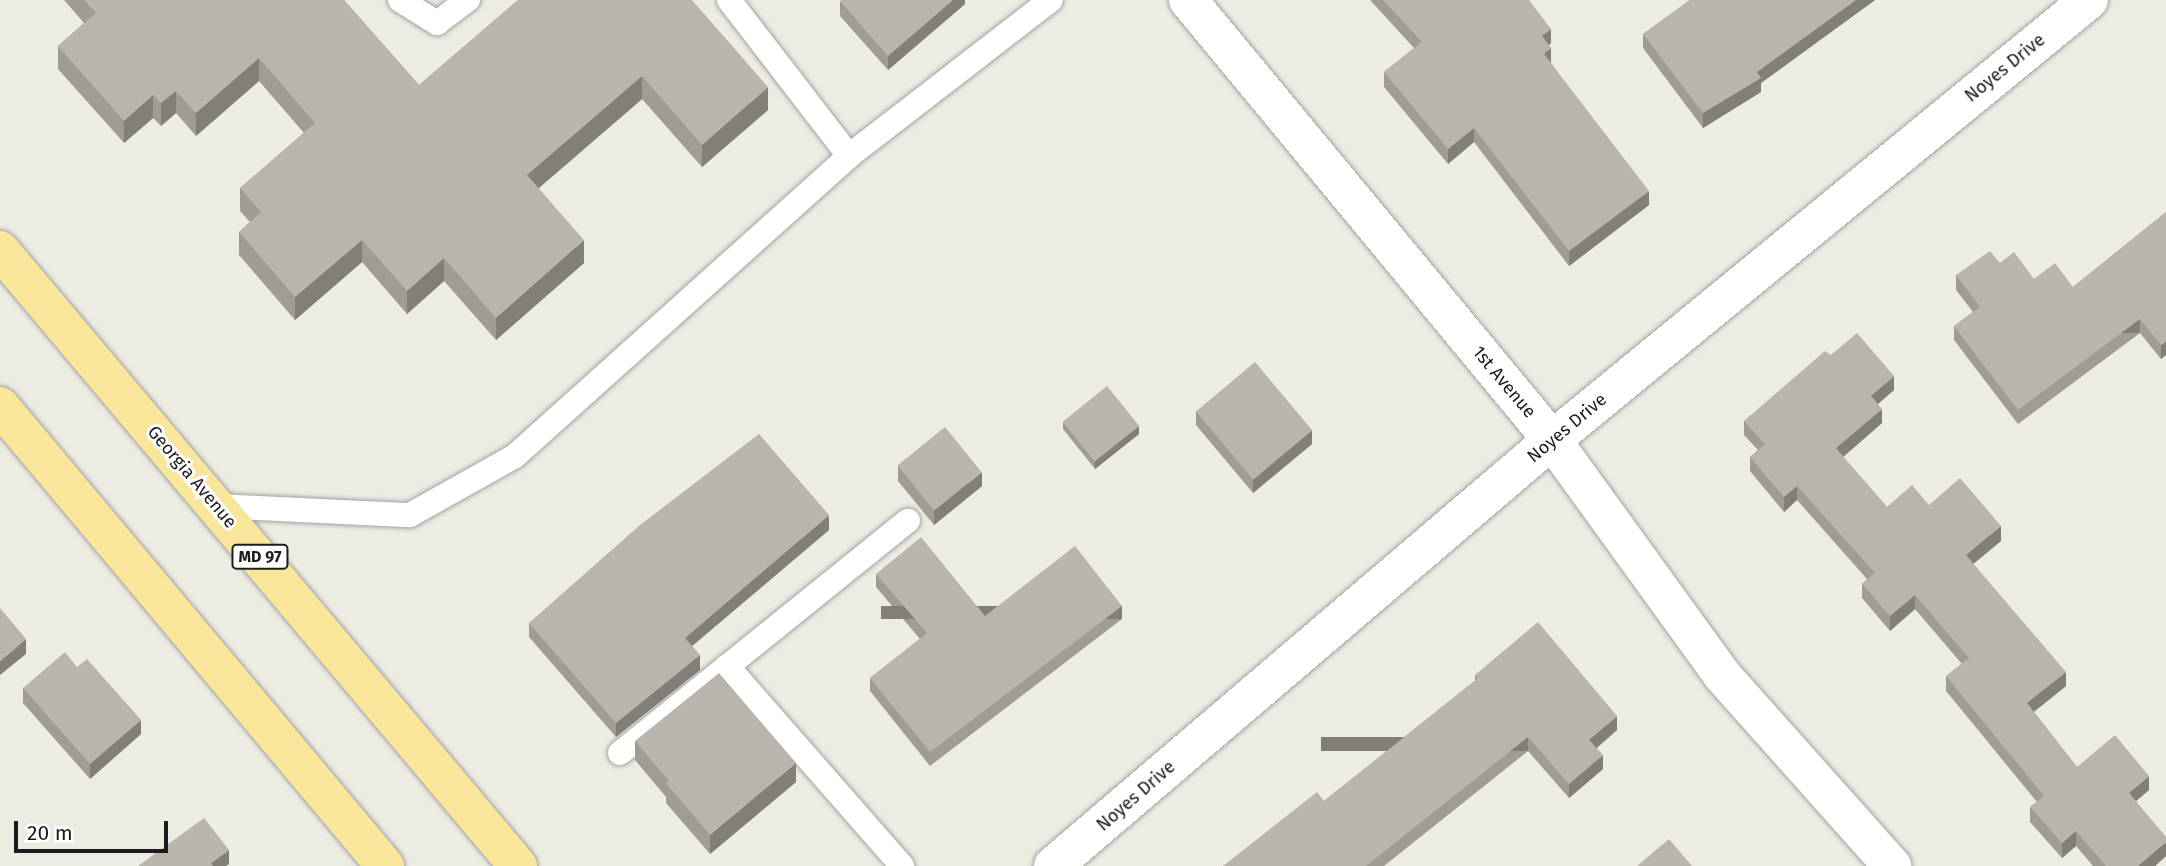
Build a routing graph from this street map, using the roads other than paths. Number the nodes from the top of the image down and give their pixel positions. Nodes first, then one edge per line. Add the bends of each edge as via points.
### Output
1 (400, 0) edge
2 (468, 0) edge
3 (729, 0) edge
4 (1051, 0) edge
5 (1188, 0) edge
6 (2089, 0) edge
7 (849, 156) junction
8 (0, 250) edge
9 (0, 406) edge
10 (1552, 440) junction
11 (216, 506) junction
12 (908, 521) dead end
13 (727, 666) junction
14 (620, 753) dead end
15 (385, 866) edge
16 (519, 866) edge
17 (902, 866) edge
18 (1054, 866) edge
19 (1892, 866) edge

1 - 2 lane via 437,23
3 - 7 lane
4 - 7 lane
5 - 10 street, 1st Avenue
6 - 10 street, Noyes Drive
7 - 11 lane via 514,456 410,515
8 - 11 main road, Georgia Avenue / MD 97
9 - 15 main road
10 - 18 street, Noyes Drive
10 - 19 street, 1st Avenue via 1722,675
11 - 16 main road, Georgia Avenue / MD 97
12 - 13 lane
13 - 14 lane
13 - 17 lane

